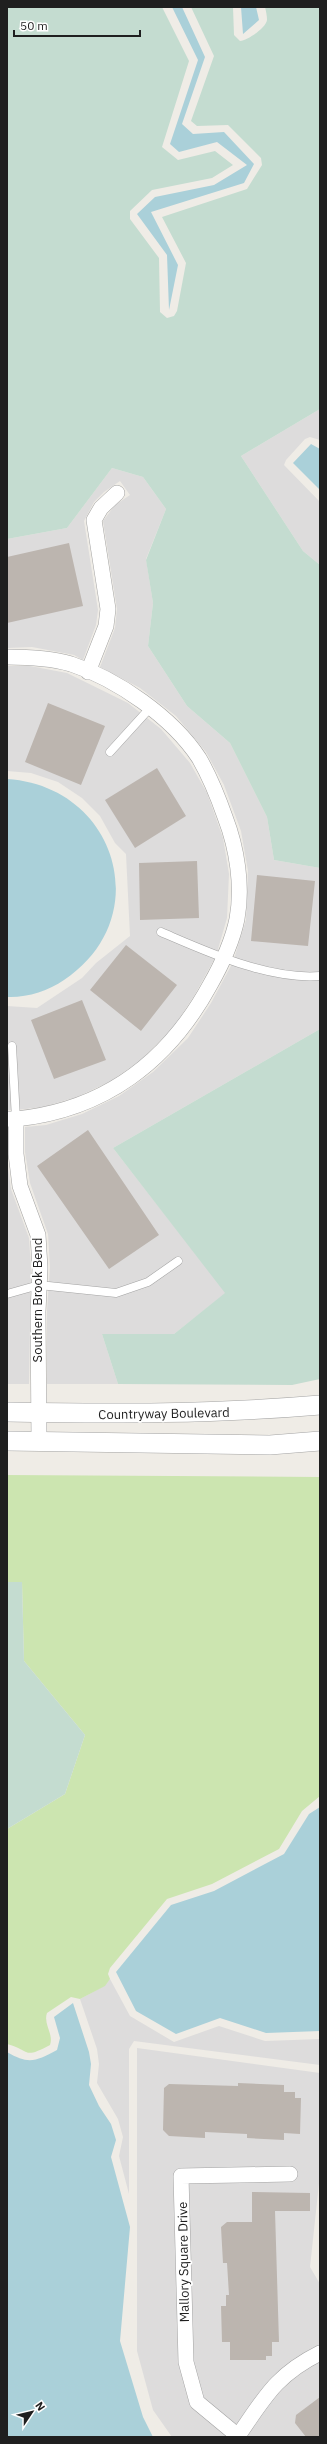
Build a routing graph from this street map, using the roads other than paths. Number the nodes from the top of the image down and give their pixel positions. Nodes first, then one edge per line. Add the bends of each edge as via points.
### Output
1 (117, 493) dead end
2 (7, 657) edge
3 (88, 672) junction
4 (150, 708) junction
5 (110, 752) dead end
6 (160, 932) dead end
7 (225, 959) junction
8 (320, 976) edge
9 (12, 1046) dead end
10 (12, 1119) edge
11 (178, 1261) dead end
12 (39, 1285) junction
13 (7, 1294) edge
14 (320, 1405) edge
15 (7, 1412) edge
16 (38, 1412) junction
17 (39, 1440) junction
18 (7, 1441) edge
19 (320, 1441) edge
20 (290, 2174) dead end
21 (320, 2353) edge
22 (239, 2436) edge

1 - 3 street via 101,508 94,520 108,609 106,626
2 - 3 street via 31,657 71,664
3 - 4 street via 134,696
4 - 5 lane
4 - 7 street via 168,722 198,757 215,789 232,835 238,872 237,918
6 - 7 lane
7 - 8 lane via 300,978
7 - 10 street via 180,1033 147,1066 115,1088 80,1105 44,1116
9 - 10 lane
10 - 12 street, Southern Brook Bend via 20,1186 38,1235
11 - 12 lane via 148,1282 116,1293
12 - 13 lane
12 - 16 street, Southern Brook Bend
14 - 16 street, Countryway Boulevard via 228,1412
15 - 16 street, Countryway Boulevard
16 - 17 street, Southern Brook Bend
17 - 18 street
17 - 19 street via 270,1445
20 - 22 street, Mallory Square Drive via 181,2176 186,2362 197,2402
21 - 22 street, Mallory Square Drive via 298,2364 275,2383

